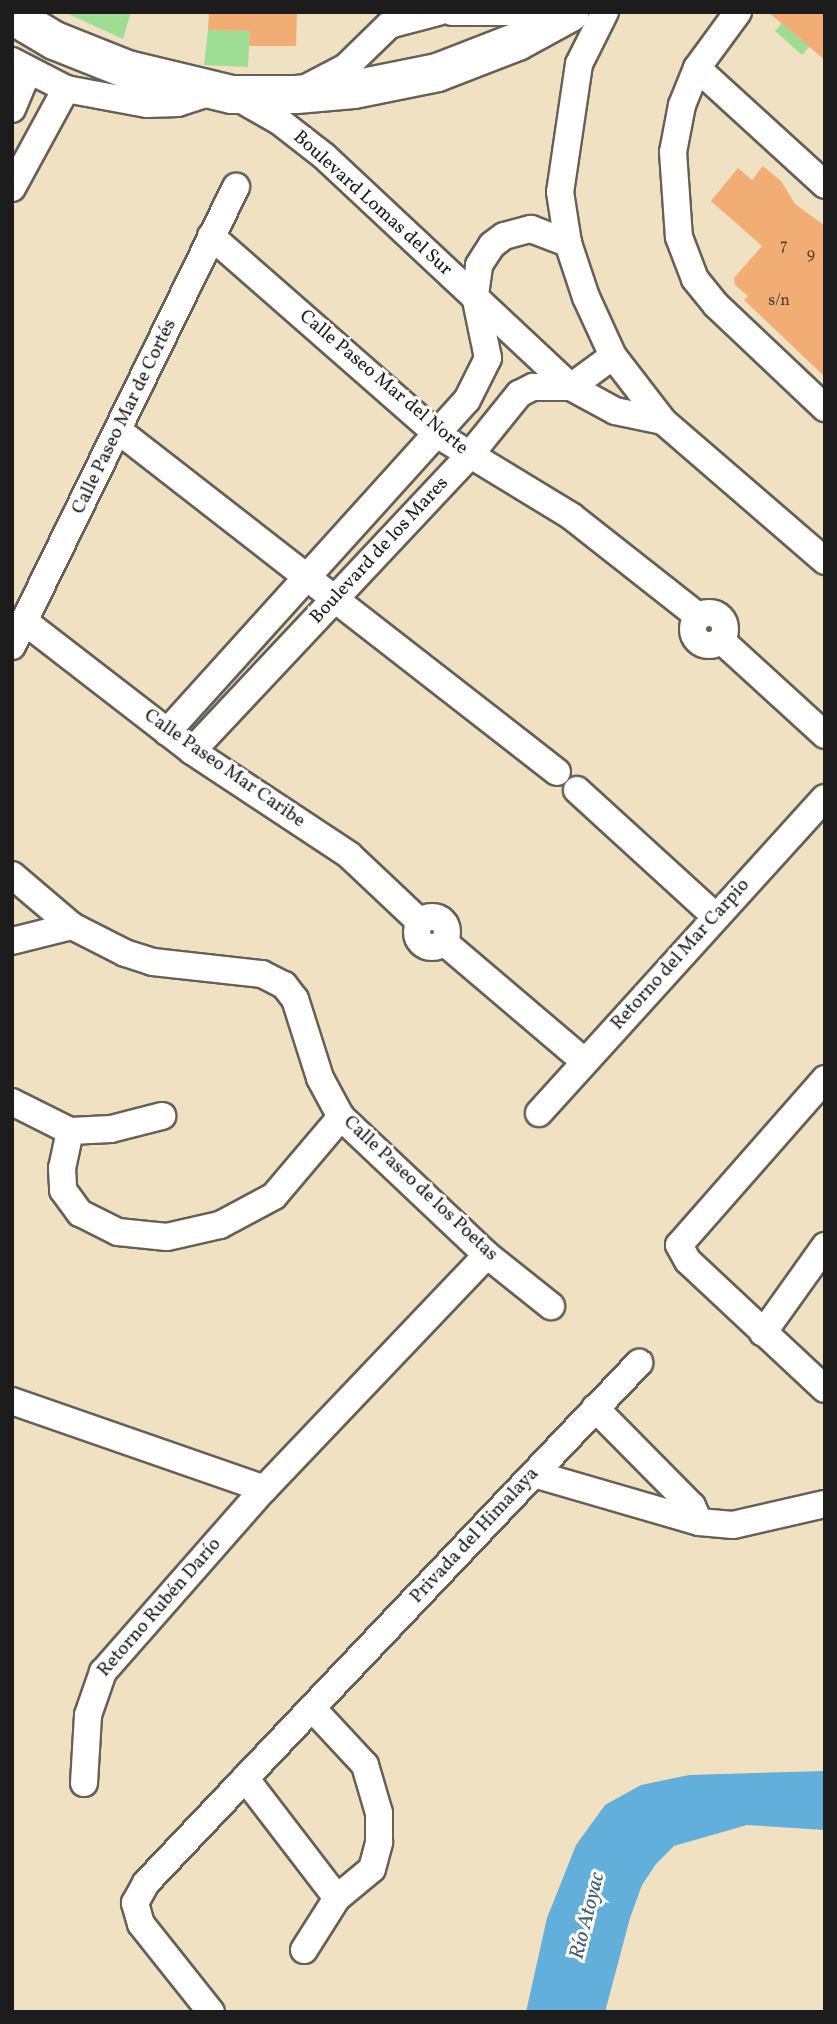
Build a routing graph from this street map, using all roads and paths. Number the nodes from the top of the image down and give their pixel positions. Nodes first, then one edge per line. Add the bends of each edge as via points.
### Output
1 (438, 12) edge
2 (452, 12) edge
3 (528, 12) edge
4 (570, 12) edge
5 (605, 12) edge
6 (738, 12) edge
7 (12, 15) edge
8 (389, 19) edge
9 (20, 66) edge
10 (697, 68) junction
11 (66, 89) junction
12 (223, 92) junction
13 (296, 93) junction
14 (12, 109) edge
15 (821, 174) edge
16 (13, 182) edge
17 (236, 187) dead end
18 (211, 236) junction
19 (568, 243) junction
20 (475, 295) junction
21 (613, 356) junction
22 (571, 387) junction
23 (825, 408) edge
24 (663, 421) junction
25 (119, 431) junction
26 (438, 435) junction
27 (468, 456) junction
28 (825, 561) edge
29 (307, 580) junction
30 (335, 599) junction
31 (24, 621) junction
32 (12, 646) edge
33 (167, 732) junction
34 (825, 735) edge
35 (192, 751) junction
36 (825, 798) edge
37 (12, 875) edge
38 (715, 916) junction
39 (72, 926) junction
40 (12, 941) edge
41 (584, 1061) junction
42 (825, 1079) edge
43 (12, 1102) edge
44 (539, 1112) dead end
45 (162, 1116) dead end
46 (341, 1117) junction
47 (70, 1131) junction
48 (825, 1246) edge
49 (487, 1255) junction
50 (551, 1306) dead end
51 (763, 1333) junction
52 (639, 1363) dead end
53 (825, 1389) edge
54 (12, 1401) edge
55 (595, 1408) junction
56 (534, 1474) junction
57 (264, 1489) junction
58 (825, 1504) edge
59 (699, 1522) junction
60 (312, 1708) junction
61 (245, 1778) junction
62 (84, 1783) dead end
63 (337, 1898) junction
64 (304, 1950) dead end
65 (211, 2012) edge

1 - 8 street
2 - 3 street
4 - 13 street via 517,41 437,72 353,89
5 - 19 street, Boulevard Lomas del Sur via 579,64 565,136 560,192
6 - 10 street
7 - 12 street via 54,40 127,69
8 - 13 street via 346,67
9 - 11 street
9 - 14 street
10 - 15 street
10 - 23 street via 682,105 673,152 679,237 695,279 716,305
11 - 12 street via 147,104 178,103
11 - 16 street
12 - 13 street
12 - 20 street, Boulevard Lomas del Sur via 279,121 324,156
17 - 18 street, Calle Paseo Mar de Cortés
18 - 25 street, Calle Paseo Mar de Cortés
18 - 26 street, Calle Paseo Mar del Norte
19 - 20 street, Boulevard Lomas del Sur via 531,229 504,236 479,265
19 - 21 street, Boulevard Lomas del Sur
20 - 22 street, Boulevard Lomas del Sur
20 - 26 street, Boulevard de los Mares via 488,358 467,400
21 - 22 street
21 - 24 street, Boulevard Lomas del Sur
22 - 24 street, Boulevard Lomas del Sur via 615,411
22 - 27 street, Boulevard de los Mares via 533,387 519,394
24 - 28 street, Boulevard Lomas del Sur
25 - 29 street
25 - 31 street, Calle Paseo Mar de Cortés
26 - 27 street, Calle Paseo Mar del Norte
26 - 29 street, Boulevard de los Mares
27 - 30 street, Boulevard de los Mares
27 - 34 street, Calle Paseo Mar del Norte via 571,516 698,616 718,614 726,632 722,641
29 - 30 street
29 - 33 street, Boulevard de los Mares
30 - 35 street, Boulevard de los Mares
30 - 38 street via 557,772 566,768 576,771 581,781 577,790
31 - 32 street, Calle Paseo Mar de Cortés
31 - 33 street, Calle Paseo Mar Caribe
33 - 35 street, Calle Paseo Mar Caribe
35 - 41 street, Calle Paseo Mar Caribe via 349,855 419,922 430,916 442,920 447,930 444,942
36 - 38 street, Retorno del Mar Carpio
37 - 39 street, Calle Paseo de los Poetas
38 - 41 street, Retorno del Mar Carpio
39 - 40 street
39 - 46 street, Calle Paseo de los Poetas via 153,962 262,974 284,985 295,999 320,1078
41 - 44 street, Retorno del Mar Carpio
42 - 51 street via 679,1245 688,1261
43 - 47 street
45 - 47 street via 111,1129
46 - 47 street via 274,1196 220,1225 167,1237 118,1232 80,1213 63,1190 62,1168
46 - 49 street, Calle Paseo de los Poetas
48 - 51 street
49 - 50 street, Calle Paseo de los Poetas
49 - 57 street, Retorno Rubén Darío
51 - 53 street
52 - 55 street, Privada del Himalaya
54 - 57 street
55 - 56 street, Privada del Himalaya
55 - 59 street via 692,1506
56 - 59 street
56 - 60 street, Privada del Himalaya
57 - 62 street, Retorno Rubén Darío via 103,1672 88,1715
58 - 59 street via 733,1525
60 - 61 street, Privada del Himalaya
60 - 63 street via 365,1765 379,1813 379,1842 372,1869
61 - 63 street
61 - 65 street, Privada del Himalaya via 146,1883 135,1903 141,1924
63 - 64 street

